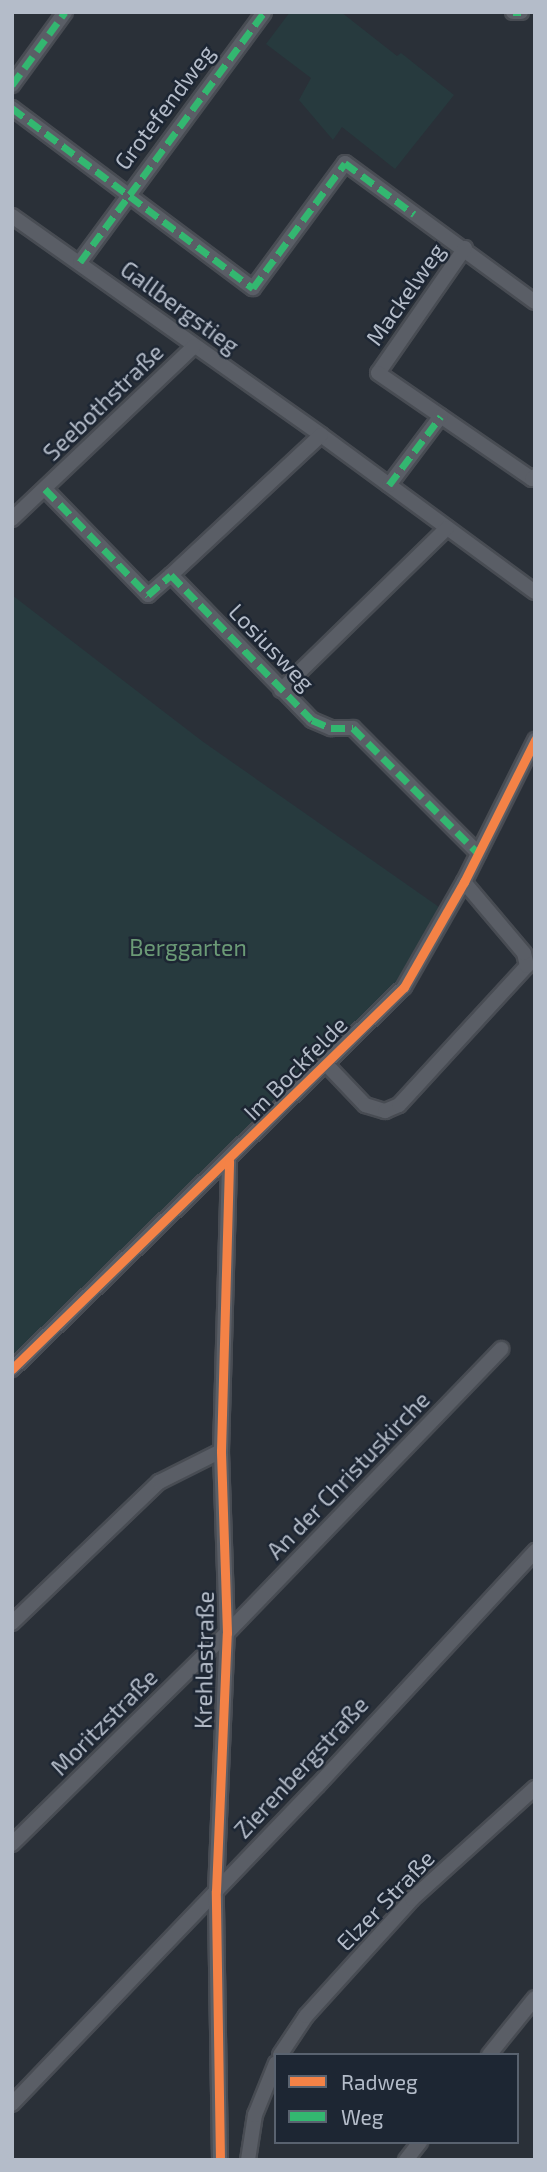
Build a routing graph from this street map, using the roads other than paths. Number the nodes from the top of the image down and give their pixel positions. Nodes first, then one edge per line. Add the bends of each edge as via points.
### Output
1 (65, 12) edge
2 (264, 12) edge
3 (513, 12) edge
4 (521, 12) edge
5 (12, 85) edge
6 (12, 108) edge
7 (126, 196) junction
8 (414, 214) joint
9 (12, 216) edge
10 (465, 248) junction
11 (80, 262) junction
12 (535, 302) edge
13 (194, 346) junction
14 (441, 416) junction
15 (321, 435) junction
16 (535, 475) edge
17 (389, 485) junction
18 (45, 489) junction
19 (12, 519) edge
20 (447, 528) junction
21 (171, 575) junction
22 (535, 592) edge
23 (281, 690) junction
24 (535, 740) edge
25 (478, 853) junction
26 (464, 882) junction
27 (326, 1064) junction
28 (229, 1161) junction
29 (501, 1349) dead end
30 (12, 1369) edge
31 (221, 1451) junction
32 (535, 1551) edge
33 (12, 1623) edge
34 (227, 1633) junction
35 (535, 1788) edge
36 (12, 1844) edge
37 (216, 1891) junction
38 (535, 1998) edge
39 (281, 2053) edge
40 (491, 2053) edge
41 (274, 2068) edge
42 (12, 2104) edge
43 (418, 2144) edge
44 (220, 2160) edge
45 (248, 2160) edge
46 (406, 2160) edge

1 - 5 street
2 - 7 street, Grotefendweg
3 - 4 street
6 - 7 street, Grotefendweg
7 - 8 street, Grotefendweg via 253,288 345,163
7 - 11 street, Grotefendweg
8 - 10 street, Mackelweg
9 - 11 street, Gallbergstieg
10 - 12 street, Mackelweg
10 - 14 street, Mackelweg via 378,373
11 - 13 street, Gallbergstieg
13 - 15 street, Gallbergstieg
13 - 18 street, Seebothstraße
14 - 16 street, Mackelweg via 532,479
14 - 17 street
15 - 17 street, Gallbergstieg
15 - 21 street
17 - 20 street, Gallbergstieg
18 - 19 street, Seebothstraße
18 - 21 street via 148,595
20 - 22 street, Gallbergstieg
20 - 23 street
21 - 23 street, Losiusweg
23 - 25 street, Losiusweg via 312,720 331,728 353,728
24 - 25 street, Im Bockfelde
25 - 26 street, Im Bockfelde
26 - 27 street, Im Bockfelde via 404,987
26 - 27 street via 524,953 527,966 399,1105 385,1111 365,1105
27 - 28 street, Im Bockfelde
28 - 30 street, Im Bockfelde
28 - 31 street, Krehlastraße
29 - 34 street, An der Christuskirche
31 - 33 street via 159,1482
31 - 34 street, Krehlastraße
32 - 37 street, Zierenbergstraße
34 - 36 street, Moritzstraße
34 - 37 street, Krehlastraße
35 - 39 street, Elzer Straße via 412,1899 306,2016
37 - 42 street, Zierenbergstraße
37 - 44 street, Krehlastraße
38 - 40 street
41 - 45 street via 255,2115
43 - 46 street

